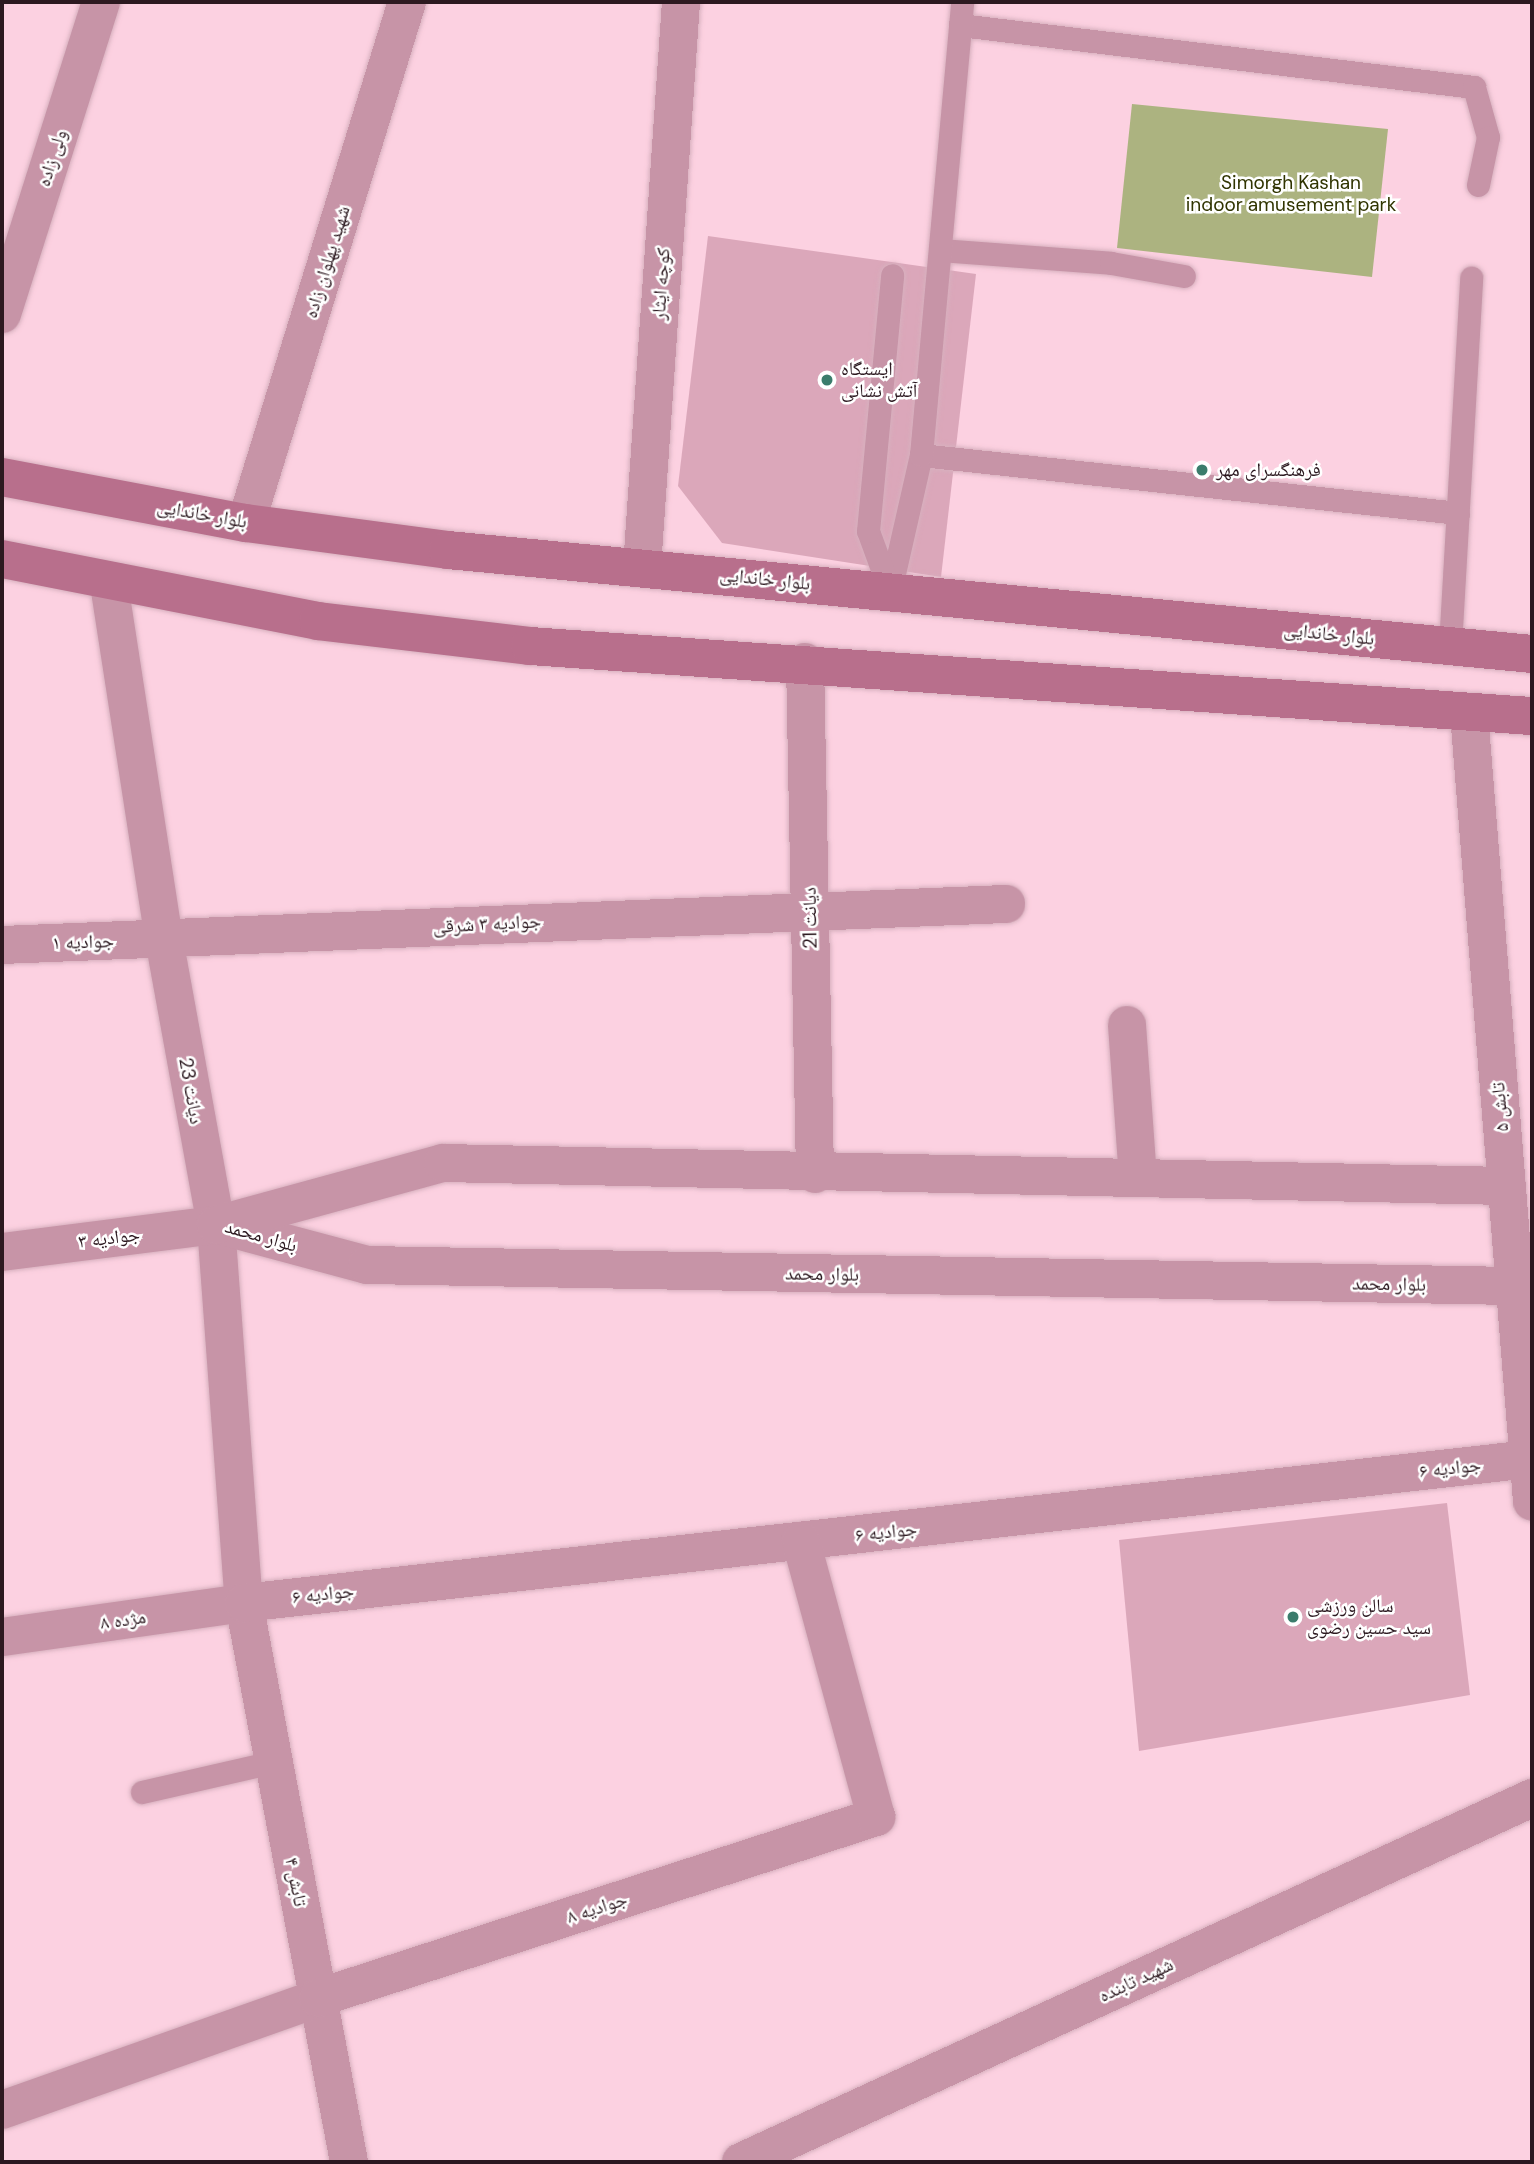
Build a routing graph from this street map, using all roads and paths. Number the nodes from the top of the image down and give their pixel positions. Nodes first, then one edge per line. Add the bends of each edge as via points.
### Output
1 (101, 2) edge
2 (407, 2) edge
3 (681, 2) edge
4 (961, 13) edge
5 (1478, 185) dead end
6 (940, 250) junction
7 (892, 275) dead end
8 (1184, 276) dead end
9 (1471, 278) dead end
10 (2, 314) edge
11 (921, 455) junction
12 (2, 477) edge
13 (1458, 513) junction
14 (247, 523) junction
15 (2, 559) edge
16 (642, 567) junction
17 (109, 584) junction
18 (890, 591) junction
19 (1450, 646) junction
20 (1532, 654) edge
21 (805, 662) junction
22 (1469, 713) junction
23 (1532, 716) edge
24 (1006, 904) dead end
25 (810, 909) junction
26 (164, 939) junction
27 (2, 945) edge
28 (1127, 1026) dead end
29 (815, 1174) junction
30 (1138, 1178) junction
31 (1507, 1186) junction
32 (216, 1224) junction
33 (2, 1252) edge
34 (1515, 1286) junction
35 (1528, 1397) edge
36 (1529, 1459) junction
37 (1532, 1501) edge
38 (801, 1541) junction
39 (244, 1603) junction
40 (2, 1637) edge
41 (273, 1762) junction
42 (142, 1792) dead end
43 (1532, 1798) edge
44 (318, 1998) junction
45 (2, 2110) edge
46 (349, 2162) edge
47 (741, 2162) edge

1 - 10 street, ولی زاده
2 - 14 street, شهید پهلوان زاده
3 - 16 street, کوچه ایثار
4 - 5 lane via 1474,87 1488,137
4 - 6 lane
6 - 8 lane via 1111,263
6 - 11 lane
7 - 18 lane via 868,531
9 - 13 lane
11 - 13 lane
11 - 18 lane
12 - 14 main road, بلوار خاندایی
13 - 19 lane
14 - 16 main road, بلوار خاندایی via 448,550
15 - 17 main road
16 - 18 main road, بلوار خاندایی
17 - 21 main road via 318,621 530,646
17 - 26 street, دیانت 23
18 - 19 main road, بلوار خاندایی
19 - 20 main road, بلوار خاندایی
21 - 22 main road
21 - 25 street, دیانت 21
22 - 23 main road
22 - 31 street, تابش ۵
24 - 25 street, جوادیه ۳ شرقی
25 - 26 street, جوادیه ۳ شرقی
25 - 29 street, دیانت 21
26 - 27 street, جوادیه ۱
26 - 32 street, دیانت 23
28 - 30 street
29 - 30 street, بلوار محمد
29 - 32 street, بلوار محمد via 443,1163
30 - 31 street, بلوار محمد
31 - 34 street, تابش ۵
32 - 33 street, جوادیه ۳
32 - 34 street, بلوار محمد via 367,1265
32 - 39 street, دیانت 23
34 - 35 street, تابش ۵
35 - 36 street, تابش ۵
36 - 37 street, تابش ۵
36 - 38 street, جوادیه ۶
38 - 39 street, جوادیه ۶
38 - 44 street, جوادیه ۸ via 876,1817
39 - 40 street, مژده ۸
39 - 41 street, تابش ۴
41 - 42 lane
41 - 44 street, تابش ۴
43 - 47 street, شهید تابنده
44 - 45 street, جوادیه ۸
44 - 46 street, تابش ۴

